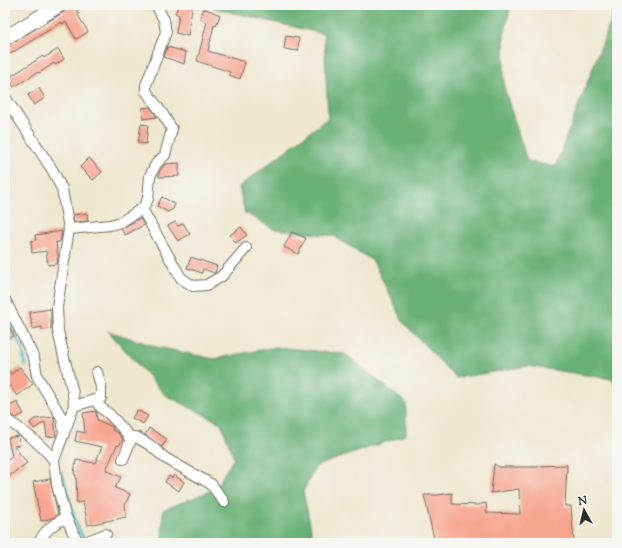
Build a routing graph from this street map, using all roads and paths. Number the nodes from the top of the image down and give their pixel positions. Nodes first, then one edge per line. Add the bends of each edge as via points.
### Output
1 (59, 5) edge
2 (156, 5) edge
3 (5, 38) edge
4 (5, 96) edge
5 (142, 209) junction
6 (69, 229) junction
7 (246, 248) dead end
8 (5, 300) edge
9 (97, 372) dead end
10 (96, 400) junction
11 (74, 406) junction
12 (5, 419) edge
13 (64, 434) junction
14 (128, 436) junction
15 (123, 459) dead end
16 (54, 460) junction
17 (224, 502) dead end
18 (66, 517) junction
19 (106, 534) dead end
20 (85, 541) edge
21 (39, 543) edge
22 (78, 543) edge

1 - 3 street
2 - 5 street via 164,20 166,32 146,91 172,129 165,155 156,164 150,176 148,199
4 - 6 street via 62,189
5 - 6 street via 121,222
5 - 7 street via 181,278 193,286 207,285 222,276
6 - 11 street via 58,307 58,331
8 - 13 street via 34,358 37,376 62,418
9 - 10 street via 101,398
10 - 11 street
10 - 14 street via 100,408
11 - 13 street
12 - 16 street via 44,448
13 - 16 street
14 - 15 street via 131,440
14 - 17 street via 138,438 165,458 211,484
16 - 18 street via 56,485
18 - 21 street via 52,525 40,538
18 - 22 street
19 - 20 street

